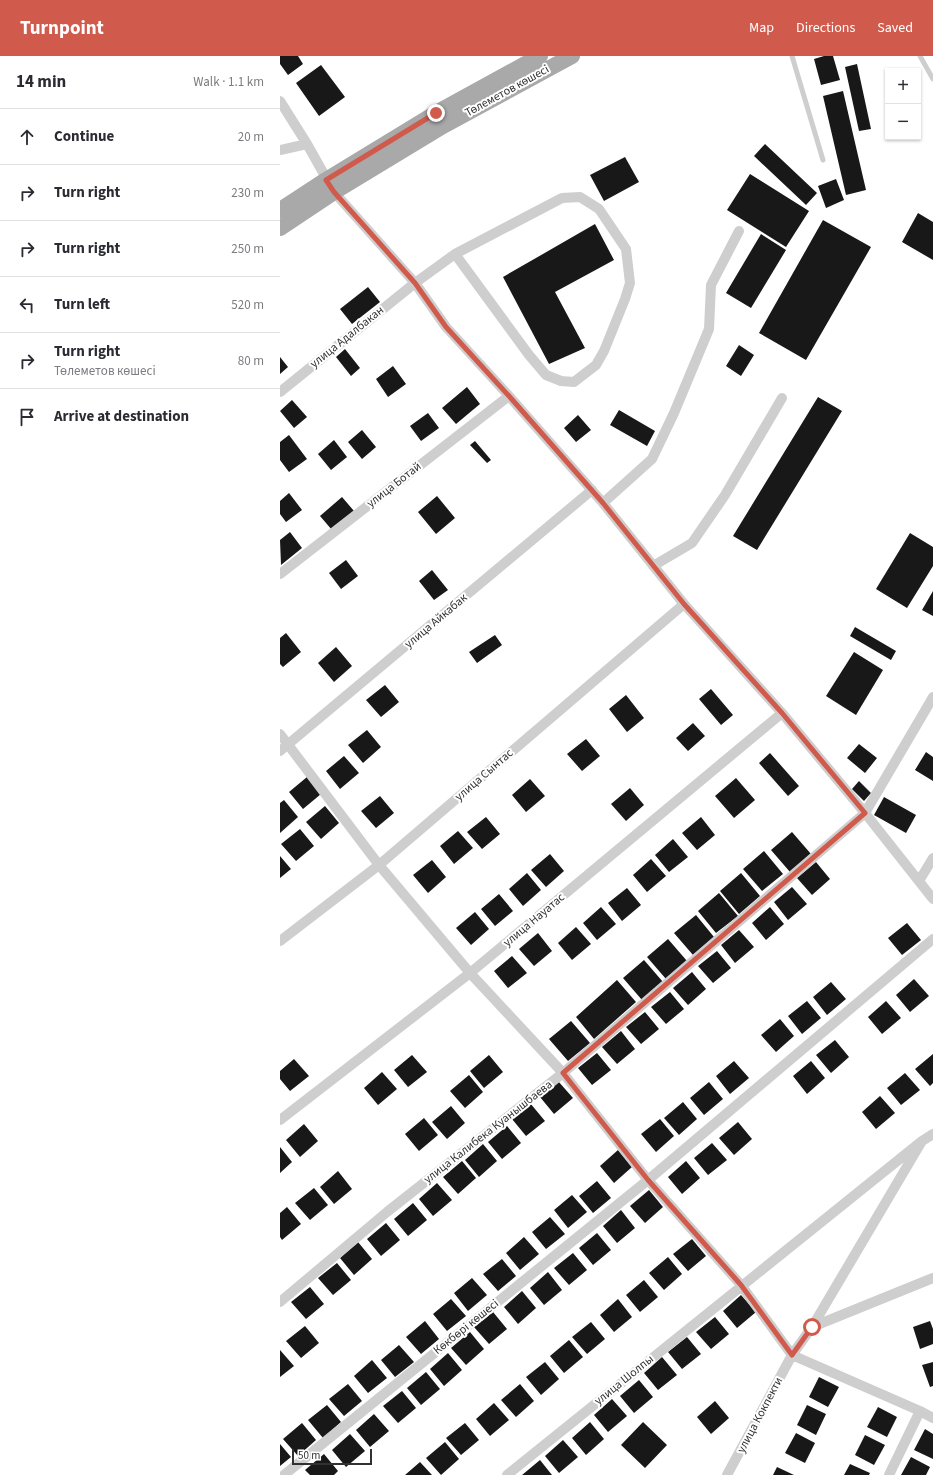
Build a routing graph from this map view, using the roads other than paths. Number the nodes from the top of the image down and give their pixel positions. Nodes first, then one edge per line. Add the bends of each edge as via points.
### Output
1 (540, 56) edge
2 (572, 56) edge
3 (792, 56) edge
4 (920, 56) edge
5 (933, 79) edge
6 (280, 101) edge
7 (307, 144) junction
8 (280, 150) edge
9 (823, 160) dead end
10 (330, 186) junction
11 (280, 210) edge
12 (280, 228) edge
13 (738, 231) dead end
14 (455, 254) junction
15 (415, 283) junction
16 (280, 392) edge
17 (509, 396) junction
18 (782, 398) dead end
19 (592, 490) junction
20 (603, 503) junction
21 (653, 566) junction
22 (280, 574) edge
23 (684, 604) junction
24 (933, 697) edge
25 (782, 713) junction
26 (280, 734) edge
27 (289, 744) junction
28 (280, 751) edge
29 (865, 813) junction
30 (933, 858) edge
31 (379, 865) junction
32 (919, 881) junction
33 (933, 899) edge
34 (933, 939) edge
35 (280, 941) edge
36 (470, 973) junction
37 (563, 1073) junction
38 (280, 1120) edge
39 (933, 1134) edge
40 (922, 1141) junction
41 (648, 1180) junction
42 (933, 1278) edge
43 (741, 1285) junction
44 (280, 1302) edge
45 (812, 1327) junction
46 (792, 1355) junction
47 (920, 1411) junction
48 (933, 1418) edge
49 (284, 1475) edge
50 (507, 1475) edge
51 (727, 1475) edge
52 (889, 1475) edge

1 - 10 main road, Төлеметов көшесі via 436,113
2 - 10 main road, Төлеметов көшесі
3 - 9 lane
4 - 5 lane
6 - 7 street
7 - 8 street
7 - 10 street
10 - 11 main road, Төлеметов көшесі
10 - 12 main road, Төлеметов көшесі
10 - 15 street
13 - 20 street via 711,285 709,329 652,460
14 - 14 street, улица Адалбакан via 562,198 580,197 599,209 626,249 630,283 596,366 574,382 561,382 546,375
14 - 15 street, улица Адалбакан
15 - 16 street, улица Адалбакан
15 - 17 street via 446,327
17 - 19 street
17 - 22 street, улица Ботай
18 - 21 street via 725,495 692,543
19 - 20 street
19 - 27 street, улица Айкабак
20 - 21 street
21 - 23 street
23 - 25 street
23 - 31 street, улица Сынтас
24 - 29 street, улица Калибека Куанышбаева
25 - 29 street
25 - 36 street, улица Науатас
26 - 27 street
27 - 28 street, улица Айкабак
27 - 31 street
29 - 32 street
29 - 37 street, улица Калибека Куанышбаева
30 - 32 street
31 - 35 street, улица Сынтас
31 - 36 street
32 - 33 street
34 - 41 street, Көкбөрі көшесі
36 - 37 street
36 - 38 street, улица Науатас
37 - 41 street
37 - 44 street, улица Калибека Куанышбаева via 387,1212
39 - 40 street, улица Шолпы
40 - 43 street, улица Шолпы
40 - 45 street, улица Кокпекти
41 - 43 street
41 - 49 street, Көкбөрі көшесі
42 - 45 street
43 - 46 street
43 - 50 street, улица Шолпы
45 - 46 street, улица Кокпекти
46 - 47 street
46 - 51 street, улица Кокпекти
47 - 48 street
47 - 52 street

